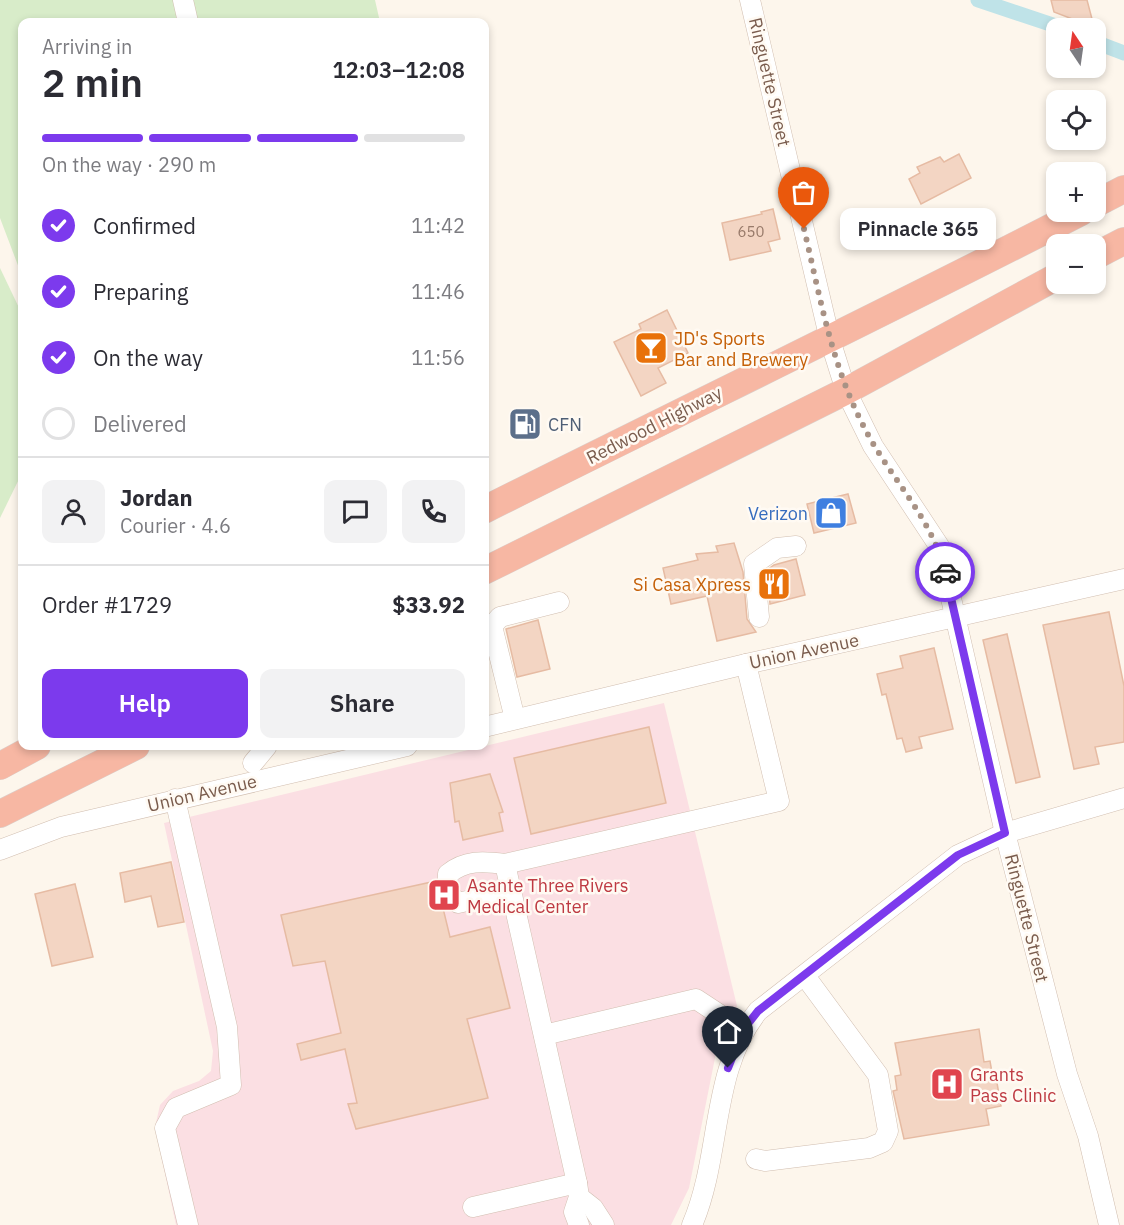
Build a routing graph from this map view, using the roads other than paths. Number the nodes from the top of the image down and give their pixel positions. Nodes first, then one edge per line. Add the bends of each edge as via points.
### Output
1 (183, 0) edge
2 (750, 0) edge
3 (187, 18) edge
4 (1124, 189) edge
5 (1106, 198) edge
6 (1061, 222) edge
7 (1124, 241) edge
8 (1106, 250) edge
9 (1046, 282) edge
10 (830, 340) junction
11 (846, 391) junction
12 (489, 508) edge
13 (796, 546) dead end
14 (489, 569) edge
15 (1124, 579) edge
16 (559, 602) dead end
17 (759, 617) dead end
18 (957, 617) junction
19 (747, 664) junction
20 (515, 719) junction
21 (489, 726) edge
22 (18, 736) edge
23 (0, 745) edge
24 (30, 750) edge
25 (128, 750) edge
26 (253, 750) edge
27 (264, 750) edge
28 (389, 750) edge
29 (0, 766) edge
30 (1124, 798) edge
31 (175, 799) junction
32 (0, 814) edge
33 (1005, 833) junction
34 (0, 850) edge
35 (505, 864) junction
36 (511, 891) junction
37 (805, 976) junction
38 (743, 1030) junction
39 (544, 1035) junction
40 (756, 1159) dead end
41 (578, 1190) junction
42 (473, 1207) dead end
43 (188, 1225) edge
44 (579, 1225) edge
45 (604, 1225) edge
46 (692, 1225) edge
47 (1109, 1225) edge

1 - 3 street
2 - 10 street, Ringuette Street
4 - 5 highway
6 - 10 highway, Redwood Highway
7 - 8 highway
9 - 11 highway
10 - 11 street, Ringuette Street
10 - 12 highway, Redwood Highway
11 - 14 highway
11 - 18 street, Ringuette Street via 883,463 939,546
13 - 17 street via 777,548 754,564
15 - 18 street, Union Avenue
16 - 20 street via 500,617 492,626
18 - 19 street, Union Avenue
18 - 33 street, Ringuette Street
19 - 20 street, Union Avenue
19 - 35 street via 779,801
20 - 21 street, Union Avenue
22 - 23 highway
24 - 29 highway
25 - 32 highway
26 - 27 street via 253,763
28 - 31 street, Union Avenue
30 - 33 street
31 - 34 street, Union Avenue via 61,827
31 - 43 street via 227,1027 231,1085 176,1108 165,1128
33 - 37 street via 958,855
33 - 47 street, Ringuette Street via 1067,1074 1089,1136
35 - 36 street
35 - 36 street via 485,861 459,865 448,874 447,892 458,903
36 - 39 street
37 - 38 street via 758,1011
37 - 40 street via 878,1075 888,1131 883,1142 869,1148
38 - 39 street via 696,999
38 - 46 street via 728,1068 713,1156
39 - 41 street
41 - 42 street
41 - 44 street via 574,1212
41 - 45 street

